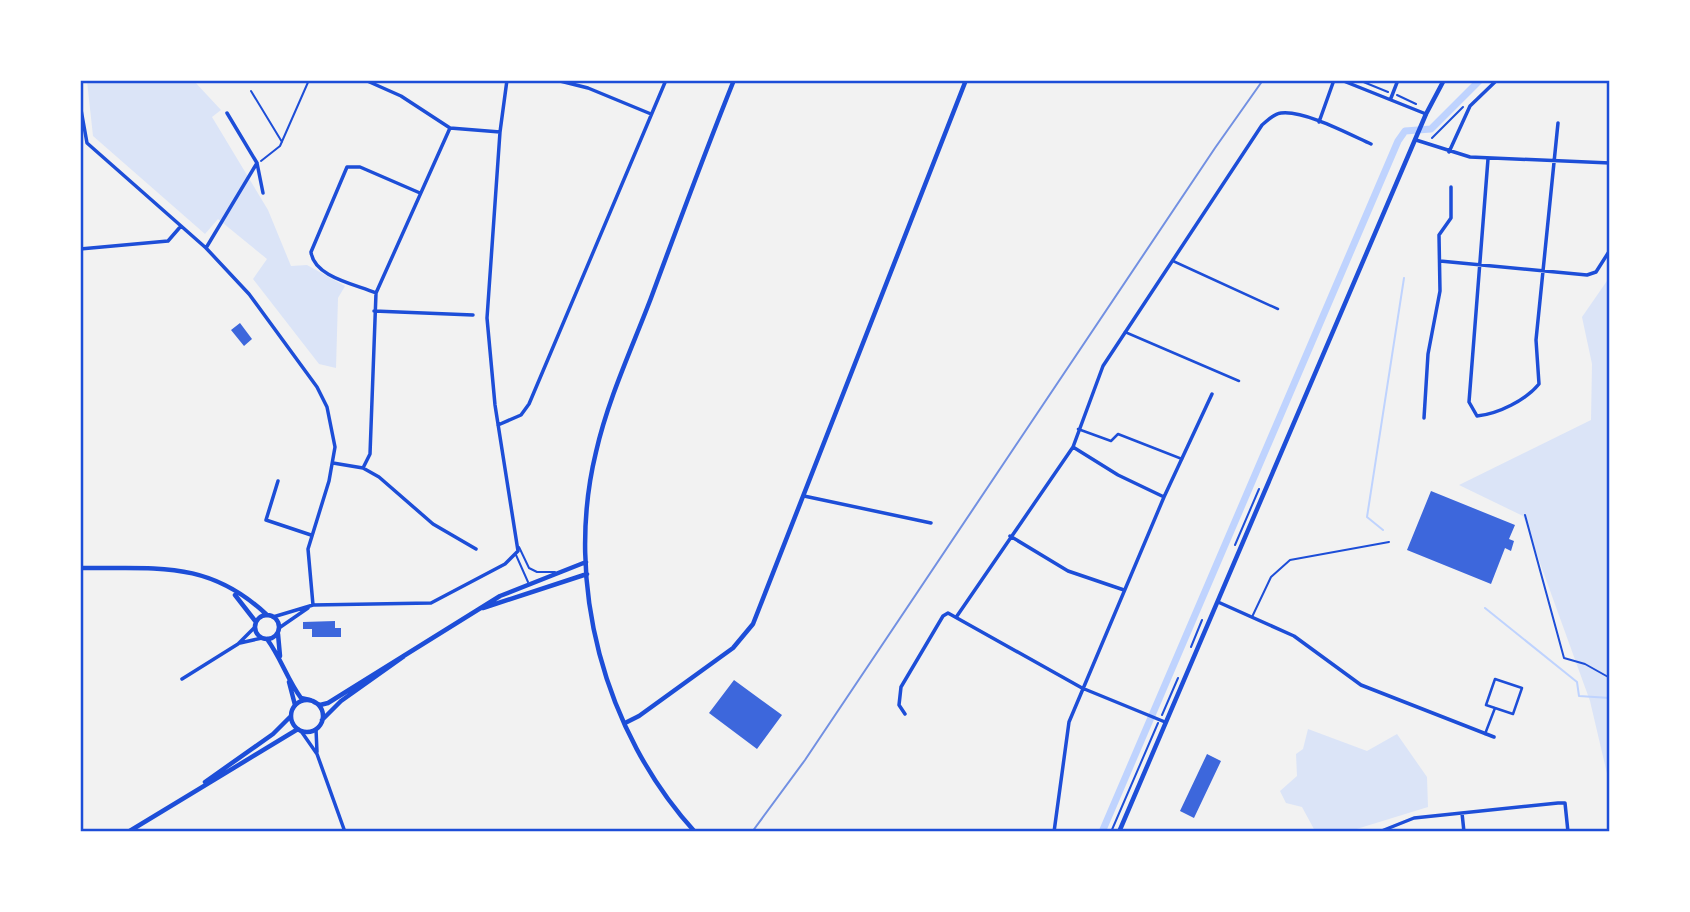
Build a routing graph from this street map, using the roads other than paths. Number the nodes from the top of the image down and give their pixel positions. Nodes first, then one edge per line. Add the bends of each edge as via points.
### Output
1 (365, 80) edge
2 (508, 80) edge
3 (556, 80) edge
4 (666, 80) edge
5 (734, 80) edge
6 (966, 80) edge
7 (1334, 80) edge
8 (1341, 80) edge
9 (1398, 80) edge
10 (1444, 80) edge
11 (1496, 80) edge
12 (1391, 98) junction
13 (80, 104) edge
14 (227, 113) dead end
15 (651, 114) junction
16 (1426, 114) junction
17 (1318, 122) junction
18 (1558, 123) dead end
19 (450, 128) junction
20 (500, 132) junction
21 (1416, 140) junction
22 (1371, 144) dead end
23 (1449, 152) junction
24 (1488, 159) junction
25 (1554, 161) junction
26 (257, 163) junction
27 (1609, 163) edge
28 (1451, 187) dead end
29 (263, 193) dead end
30 (420, 193) junction
31 (181, 226) junction
32 (206, 248) junction
33 (80, 249) edge
34 (1609, 250) edge
35 (1173, 261) junction
36 (1440, 261) junction
37 (1480, 265) junction
38 (1544, 272) junction
39 (376, 293) junction
40 (1278, 309) dead end
41 (374, 311) junction
42 (473, 315) dead end
43 (1125, 332) junction
44 (1239, 381) dead end
45 (1212, 394) dead end
46 (1424, 418) dead end
47 (498, 425) junction
48 (1077, 429) junction
49 (1073, 447) junction
50 (1182, 459) junction
51 (333, 463) junction
52 (363, 468) junction
53 (278, 481) dead end
54 (804, 496) junction
55 (1164, 497) junction
56 (931, 523) dead end
57 (311, 535) junction
58 (1010, 536) junction
59 (1388, 542) dead end
60 (519, 547) junction
61 (476, 549) dead end
62 (516, 554) junction
63 (586, 562) junction
64 (80, 568) edge
65 (559, 572) junction
66 (587, 574) junction
67 (529, 583) junction
68 (536, 588) junction
69 (1125, 590) junction
70 (232, 591) junction
71 (1218, 602) junction
72 (313, 605) junction
73 (473, 611) junction
74 (957, 615) junction
75 (270, 616) junction
76 (1252, 617) junction
77 (256, 624) junction
78 (278, 630) junction
79 (265, 639) junction
80 (238, 644) junction
81 (418, 645) junction
82 (280, 657) junction
83 (182, 680) dead end
84 (289, 681) junction
85 (1082, 688) junction
86 (312, 701) junction
87 (295, 705) junction
88 (1494, 708) junction
89 (905, 714) dead end
90 (290, 716) junction
91 (322, 720) junction
92 (1164, 722) junction
93 (625, 723) junction
94 (316, 729) junction
95 (299, 730) junction
96 (1485, 734) junction
97 (1494, 737) dead end
98 (317, 754) junction
99 (199, 787) junction
100 (1462, 813) junction
101 (128, 831) edge
102 (345, 831) edge
103 (695, 831) edge
104 (1054, 831) edge
105 (1119, 831) edge
106 (1379, 831) edge
107 (1464, 831) edge
108 (1568, 831) edge

1 - 19 street via 401,96
2 - 20 street
3 - 15 street
4 - 15 street
5 - 63 street via 604,423 589,489
6 - 54 street
7 - 17 street
8 - 12 street
9 - 12 street
10 - 16 street
11 - 23 street via 1470,106
12 - 16 street
13 - 31 street via 87,143
14 - 26 street
15 - 47 street via 529,404 521,415
16 - 21 street
17 - 22 street
17 - 35 street via 1283,113 1262,125
18 - 25 street
19 - 20 street
19 - 30 street
20 - 47 street via 487,318
21 - 23 street
21 - 71 street
23 - 24 street
24 - 25 street
24 - 37 street
25 - 27 street
25 - 38 street
26 - 29 street
26 - 32 street
28 - 36 street via 1452,211 1439,235
30 - 39 street
30 - 39 street via 360,167 347,167 311,252 312,262
31 - 32 street
31 - 33 street via 168,241
32 - 51 street via 249,294 317,387 327,407 335,447
34 - 38 street via 1596,272
35 - 40 street
35 - 43 street
36 - 37 street
36 - 46 street
37 - 38 street
37 - 38 street via 1469,402 1477,416 1490,415 1539,384 1535,340
39 - 41 street
41 - 42 street
41 - 52 street via 370,444
43 - 44 street
43 - 48 street via 1103,366
45 - 50 street
47 - 60 street
48 - 49 street
48 - 50 street via 1111,441 1118,434
49 - 55 street
49 - 58 street
50 - 55 street
51 - 52 street
51 - 57 street
52 - 61 street via 433,524
53 - 57 street via 266,520
54 - 56 street
54 - 93 street via 746,635
55 - 69 street
57 - 72 street via 307,565
58 - 69 street via 1068,571
58 - 74 street
59 - 76 lane via 1290,559 1271,576
60 - 62 street
60 - 65 lane via 529,568
62 - 67 lane
62 - 72 street via 431,603
63 - 65 street
63 - 66 street
64 - 70 street via 180,568
65 - 67 street
66 - 68 street
66 - 93 street via 598,651
67 - 68 lane
67 - 73 street
68 - 73 street
69 - 85 street
70 - 75 street
70 - 77 street
71 - 76 street
71 - 92 street
72 - 75 street
72 - 78 street
73 - 81 street
74 - 85 street
74 - 89 street via 943,616 901,687 899,705
75 - 77 street
75 - 78 street
76 - 96 street via 1294,636 1360,685
77 - 79 street
77 - 80 street
78 - 79 street
78 - 82 street
79 - 80 street
79 - 82 street
80 - 83 street
81 - 86 street via 328,703
81 - 91 street
82 - 84 street
84 - 86 street via 302,698
84 - 87 street
85 - 92 street
85 - 104 street via 1069,722
86 - 87 street
86 - 91 street via 321,709
87 - 90 street
88 - 88 street via 1486,705 1495,678 1522,688 1513,714
88 - 96 street
90 - 95 street
90 - 99 street via 285,726
91 - 94 street
92 - 105 street
93 - 103 street via 660,786
94 - 95 street
94 - 98 street
95 - 98 street
95 - 99 street
96 - 97 street
98 - 102 street
99 - 101 street
100 - 106 street via 1414,818
100 - 107 street
100 - 108 street via 1565,803

